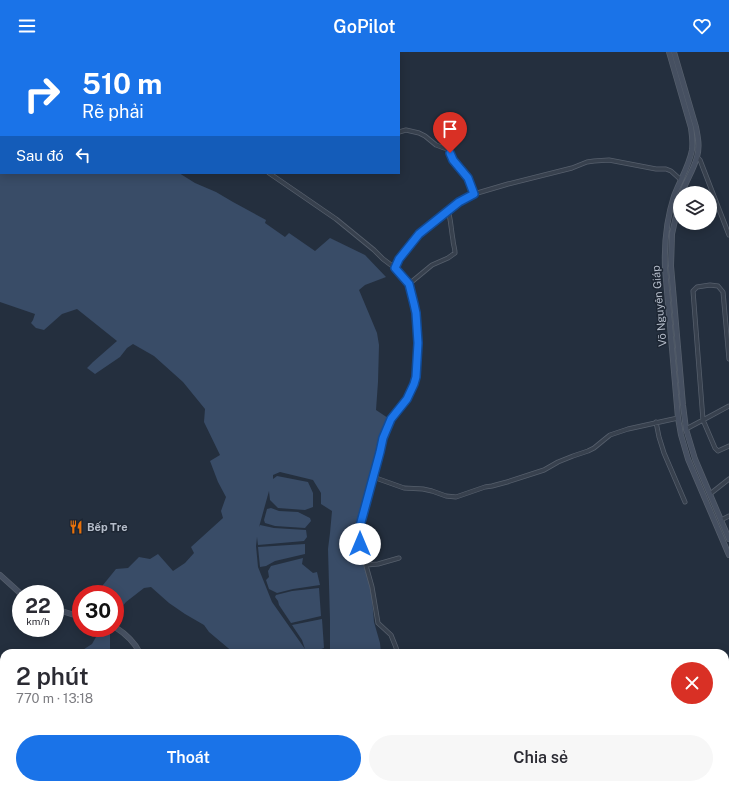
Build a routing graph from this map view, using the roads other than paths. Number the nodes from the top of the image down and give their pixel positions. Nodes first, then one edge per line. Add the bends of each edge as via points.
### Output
1 (669, 52) edge
2 (674, 52) edge
3 (400, 132) edge
4 (697, 157) junction
5 (270, 174) edge
6 (681, 180) junction
7 (685, 186) edge
8 (474, 194) junction
9 (448, 210) junction
10 (673, 230) edge
11 (729, 235) edge
12 (395, 268) junction
13 (409, 284) junction
14 (729, 359) edge
15 (729, 406) edge
16 (678, 418) junction
17 (703, 420) junction
18 (656, 422) junction
19 (686, 428) junction
20 (680, 430) junction
21 (729, 446) edge
22 (373, 476) junction
23 (729, 479) edge
24 (710, 494) junction
25 (685, 502) dead end
26 (729, 516) edge
27 (721, 520) junction
28 (729, 539) edge
29 (729, 555) edge
30 (399, 558) dead end
31 (366, 565) junction
32 (0, 575) edge
33 (12, 586) edge
34 (124, 634) edge
35 (137, 649) edge
36 (396, 649) edge

1 - 6 main road, Võ Nguyên Giáp via 691,128 692,149
2 - 4 main road via 696,128
3 - 8 street via 406,130 419,133 436,145 448,149 453,160 468,178
4 - 7 main road
4 - 11 street
5 - 12 street via 325,211
6 - 8 street via 666,169 602,160
6 - 16 main road, Võ Nguyên Giáp via 667,221 664,246
8 - 9 street
9 - 12 street via 419,234
9 - 13 street via 455,253 432,265
10 - 19 main road, Võ Nguyên Giáp via 671,266
12 - 13 street
13 - 22 street via 416,313 416,377 407,399 391,419
14 - 17 street via 723,292 716,286 697,286 693,291
15 - 17 street
16 - 18 street
16 - 20 main road, Võ Nguyên Giáp
17 - 19 street
17 - 21 street via 715,448 718,451
18 - 22 street via 610,435 594,448 540,471 456,497 423,488 404,488
18 - 25 street via 664,453
19 - 20 main road
19 - 24 main road, Võ Nguyên Giáp via 694,458
20 - 29 main road, Võ Nguyên Giáp via 688,459
22 - 31 street via 359,536 361,555
23 - 24 street
24 - 27 main road, Võ Nguyên Giáp
26 - 27 street
27 - 28 main road, Võ Nguyên Giáp
30 - 31 street
31 - 36 street via 378,623 391,635
32 - 33 main road
34 - 35 main road

